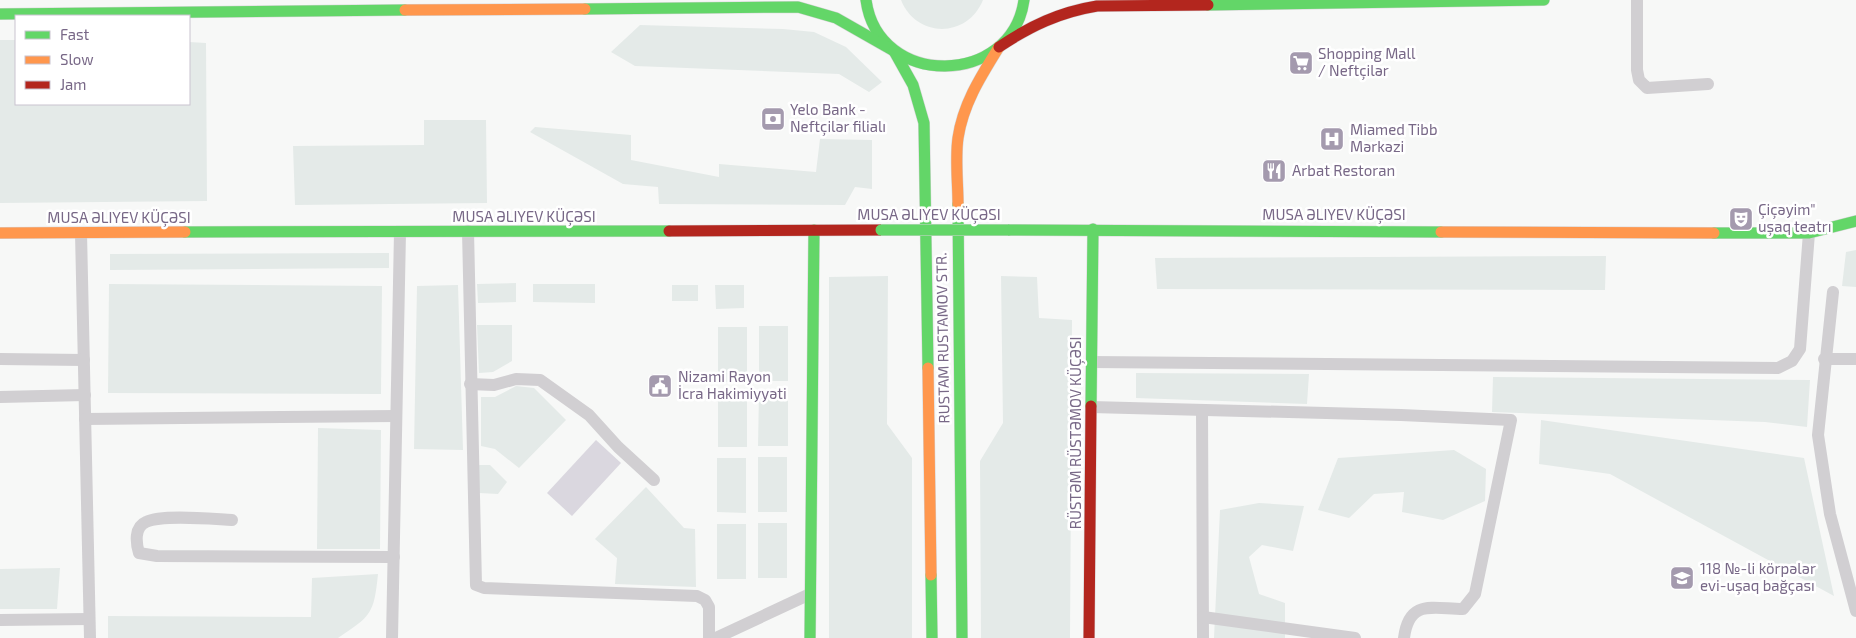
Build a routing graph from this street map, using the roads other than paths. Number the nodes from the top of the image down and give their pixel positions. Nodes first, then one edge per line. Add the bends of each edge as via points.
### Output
1 (866, 0) edge
2 (1024, 0) edge
3 (1544, 0) edge
4 (1637, 0) edge
5 (0, 14) edge
6 (999, 47) junction
7 (894, 50) junction
8 (1708, 84) dead end
9 (1856, 220) edge
10 (1093, 229) junction
11 (814, 230) junction
12 (400, 232) junction
13 (468, 232) junction
14 (0, 233) edge
15 (81, 233) junction
16 (1809, 233) junction
17 (1833, 292) dead end
18 (1856, 359) edge
19 (0, 360) edge
20 (84, 360) junction
21 (1824, 360) junction
22 (1091, 362) junction
23 (470, 384) junction
24 (85, 395) junction
25 (0, 397) edge
26 (1091, 407) junction
27 (1202, 410) junction
28 (396, 416) junction
29 (85, 419) junction
30 (654, 480) dead end
31 (232, 520) dead end
32 (394, 557) junction
33 (810, 594) junction
34 (1856, 611) edge
35 (1203, 617) junction
36 (89, 619) junction
37 (0, 620) edge
38 (90, 638) edge
39 (392, 638) edge
40 (709, 638) edge
41 (716, 638) edge
42 (810, 638) edge
43 (932, 638) edge
44 (962, 638) edge
45 (1089, 638) edge
46 (1203, 638) edge
47 (1355, 638) edge
48 (1404, 638) edge

1 - 7 main road via 876,30
2 - 6 main road via 1016,26
3 - 6 main road via 1097,6 1050,16
4 - 8 lane via 1639,80 1647,88
5 - 7 main road via 798,7 844,20
6 - 7 main road via 975,62 947,68 919,64
6 - 44 main road, RUSTAM RUSTAMOV STR. via 977,81 964,112 958,139
7 - 43 main road, RUSTAM RUSTAMOV STR. via 910,74 919,97 925,130
9 - 16 main road, MUSA ƏLIYEV KÜÇƏSI
10 - 11 main road, MUSA ƏLIYEV KÜÇƏSI, bridge
10 - 16 main road, MUSA ƏLIYEV KÜÇƏSI
10 - 22 main road, RÜSTƏM RÜSTƏMOV KÜÇƏSI
11 - 13 main road, MUSA ƏLIYEV KÜÇƏSI
11 - 33 main road
12 - 13 main road, MUSA ƏLIYEV KÜÇƏSI
12 - 15 main road, MUSA ƏLIYEV KÜÇƏSI
12 - 28 lane
13 - 23 lane
14 - 15 main road, MUSA ƏLIYEV KÜÇƏSI
15 - 20 lane
16 - 22 lane via 1800,349 1792,361 1778,368
17 - 21 lane
18 - 21 lane
19 - 20 lane
20 - 24 lane
21 - 34 lane via 1818,435 1830,514
22 - 26 main road, RÜSTƏM RÜSTƏMOV KÜÇƏSI
23 - 30 lane via 540,380 589,415 618,448
23 - 40 lane via 476,585 484,588 697,596 706,600 709,608
24 - 25 lane
24 - 29 lane
26 - 27 lane
26 - 45 main road, RÜSTƏM RÜSTƏMOV KÜÇƏSI
27 - 35 lane
27 - 48 lane via 1511,420 1475,594 1463,609 1426,606 1415,612
28 - 29 lane
28 - 32 lane
29 - 36 lane
31 - 32 lane via 158,518 144,522 135,541 139,553 157,556
32 - 39 lane
33 - 41 lane
33 - 42 main road
35 - 46 lane
35 - 47 lane
36 - 37 lane
36 - 38 lane

